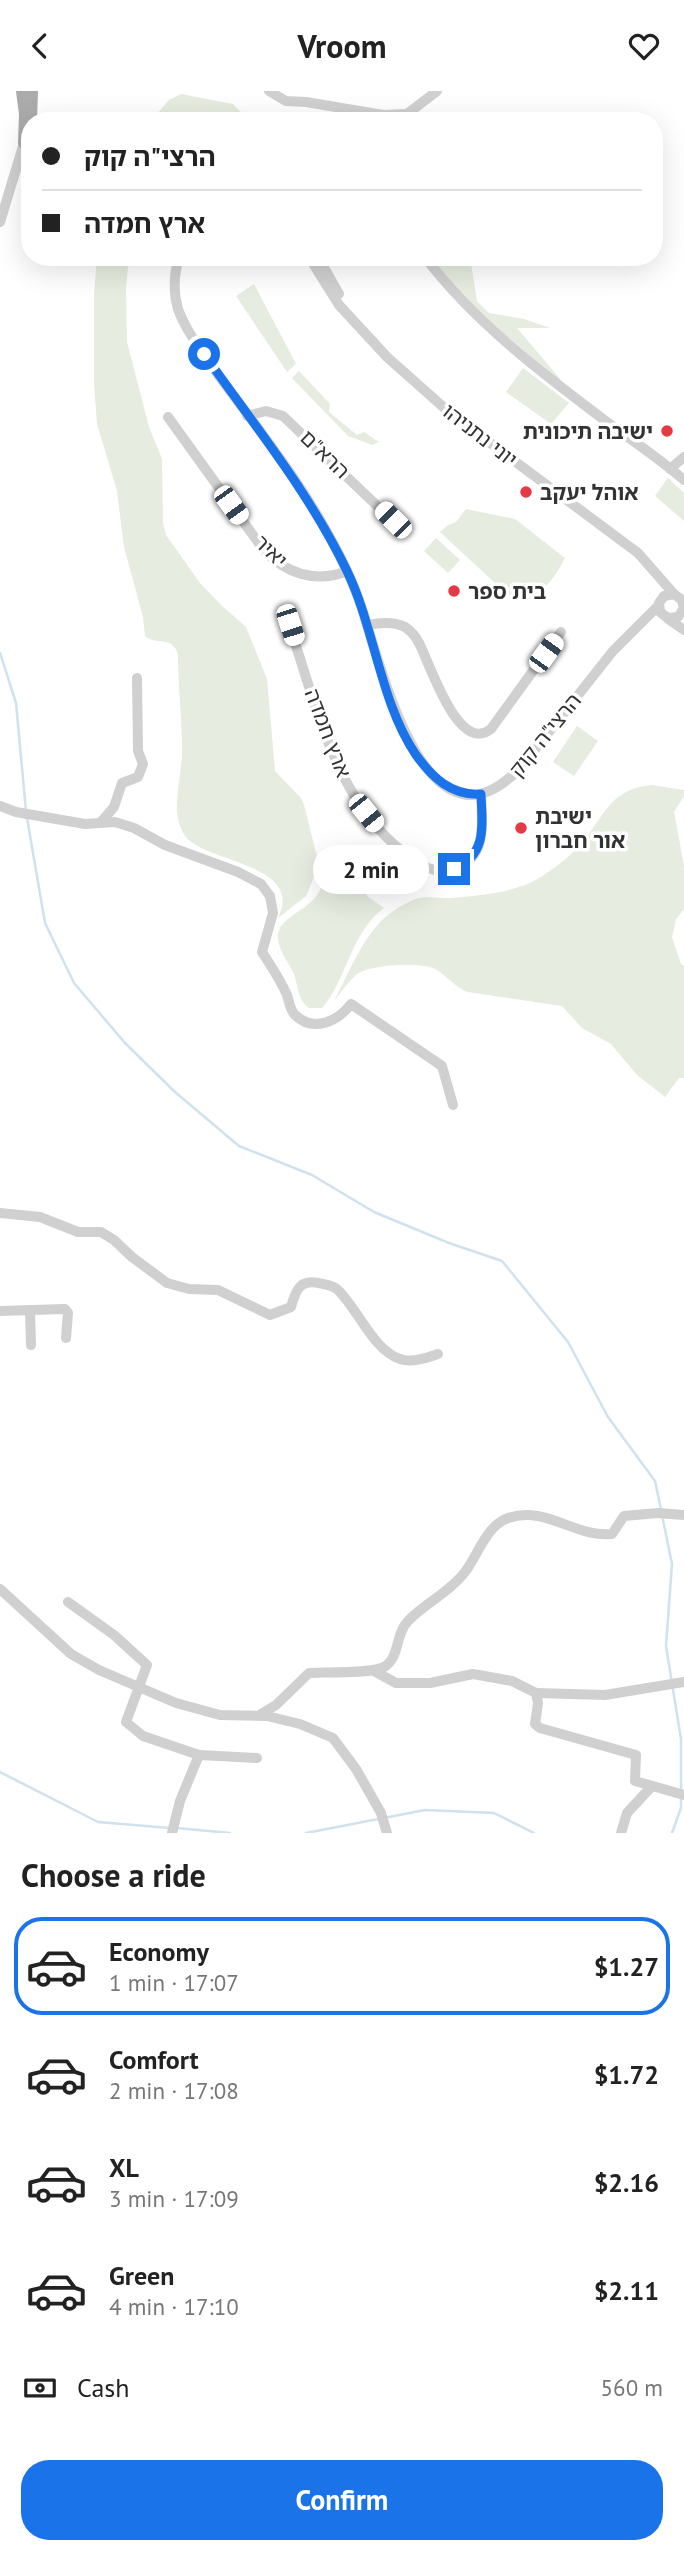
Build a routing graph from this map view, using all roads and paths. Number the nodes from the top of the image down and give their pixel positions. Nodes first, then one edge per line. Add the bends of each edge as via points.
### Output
1 (22, 91) edge
2 (32, 91) edge
3 (41, 91) edge
4 (269, 91) edge
5 (438, 91) edge
6 (33, 105) junction
7 (25, 112) edge
8 (33, 112) edge
9 (365, 112) edge
10 (410, 112) edge
11 (21, 153) edge
12 (0, 222) edge
13 (178, 266) edge
14 (315, 266) edge
15 (323, 266) edge
16 (433, 266) edge
17 (356, 325) junction
18 (247, 416) junction
19 (168, 417) dead end
20 (684, 457) edge
21 (670, 469) junction
22 (684, 480) edge
23 (393, 520) dead end
24 (645, 561) junction
25 (347, 571) junction
26 (681, 600) edge
27 (659, 603) junction
28 (666, 617) junction
29 (288, 621) dead end
30 (367, 625) junction
31 (637, 627) junction
32 (684, 630) edge
33 (561, 632) dead end
34 (137, 678) dead end
35 (481, 794) junction
36 (0, 806) edge
37 (101, 821) junction
38 (453, 1105) dead end
39 (0, 1213) edge
40 (30, 1310) junction
41 (0, 1311) edge
42 (66, 1338) dead end
43 (31, 1345) dead end
44 (438, 1354) dead end
45 (684, 1515) edge
46 (0, 1589) edge
47 (68, 1602) dead end
48 (374, 1671) junction
49 (684, 1682) edge
50 (139, 1687) junction
51 (536, 1693) junction
52 (261, 1714) junction
53 (199, 1755) junction
54 (257, 1758) dead end
55 (652, 1786) junction
56 (684, 1795) edge
57 (172, 1833) edge
58 (387, 1833) edge
59 (621, 1833) edge

1 - 7 main road
2 - 6 main road
3 - 6 main road
4 - 9 street via 286,101
5 - 10 street
6 - 8 main road
11 - 12 street
13 - 18 street via 175,286 181,316
14 - 17 street, יוני נתניהו
15 - 17 street, יוני נתניהו
16 - 21 street via 504,339
17 - 24 street, יוני נתניהו via 450,413
18 - 23 street, הרא"ם via 273,411 284,416
18 - 25 street via 301,488
19 - 25 street, יאיר via 276,562 310,576
20 - 21 street
21 - 22 street
24 - 26 street, יוני נתניהו
24 - 27 street, יוני נתניהו via 659,588
25 - 30 street
26 - 27 street, הרצי"ה קוק via 667,594
26 - 28 street, הרצי"ה קוק via 678,617
27 - 28 street, יוני נתניהו
27 - 31 street, הרצי"ה קוק
28 - 31 street, הרצי"ה קוק
28 - 32 street
29 - 35 street, ארץ חמדה via 340,768 366,813 396,847 434,871 462,866 475,853 481,837
30 - 33 street via 401,625 412,633 447,705 467,728 480,734 491,729
30 - 35 street via 396,713 416,754 447,787
31 - 35 street, הרצי"ה קוק via 513,775
34 - 37 street via 138,751 143,764 138,777 122,783 114,807
36 - 37 street via 85,824
37 - 38 street via 134,828 261,884 270,895 273,913 261,952 275,970 293,1014 309,1024 329,1023 351,1004 442,1066
39 - 44 street via 40,1217 78,1232 101,1232 167,1283 218,1290 270,1315 290,1307 296,1288 305,1282 336,1287 391,1355 422,1360
40 - 41 street
40 - 42 street via 65,1309
40 - 43 street
45 - 48 street via 624,1516 612,1534 603,1535 527,1514 505,1519 492,1530 465,1572 407,1622 394,1656
46 - 50 street via 71,1654
47 - 50 street via 148,1665
48 - 51 street via 396,1683 430,1683 473,1674 512,1681
48 - 52 street via 309,1673
49 - 51 street via 605,1695
50 - 52 street via 220,1715
50 - 53 street via 126,1722 143,1736
51 - 55 street via 535,1724 636,1755 635,1781
52 - 58 street via 333,1738 356,1769
53 - 54 street
53 - 57 street
55 - 56 street
55 - 59 street via 627,1813

